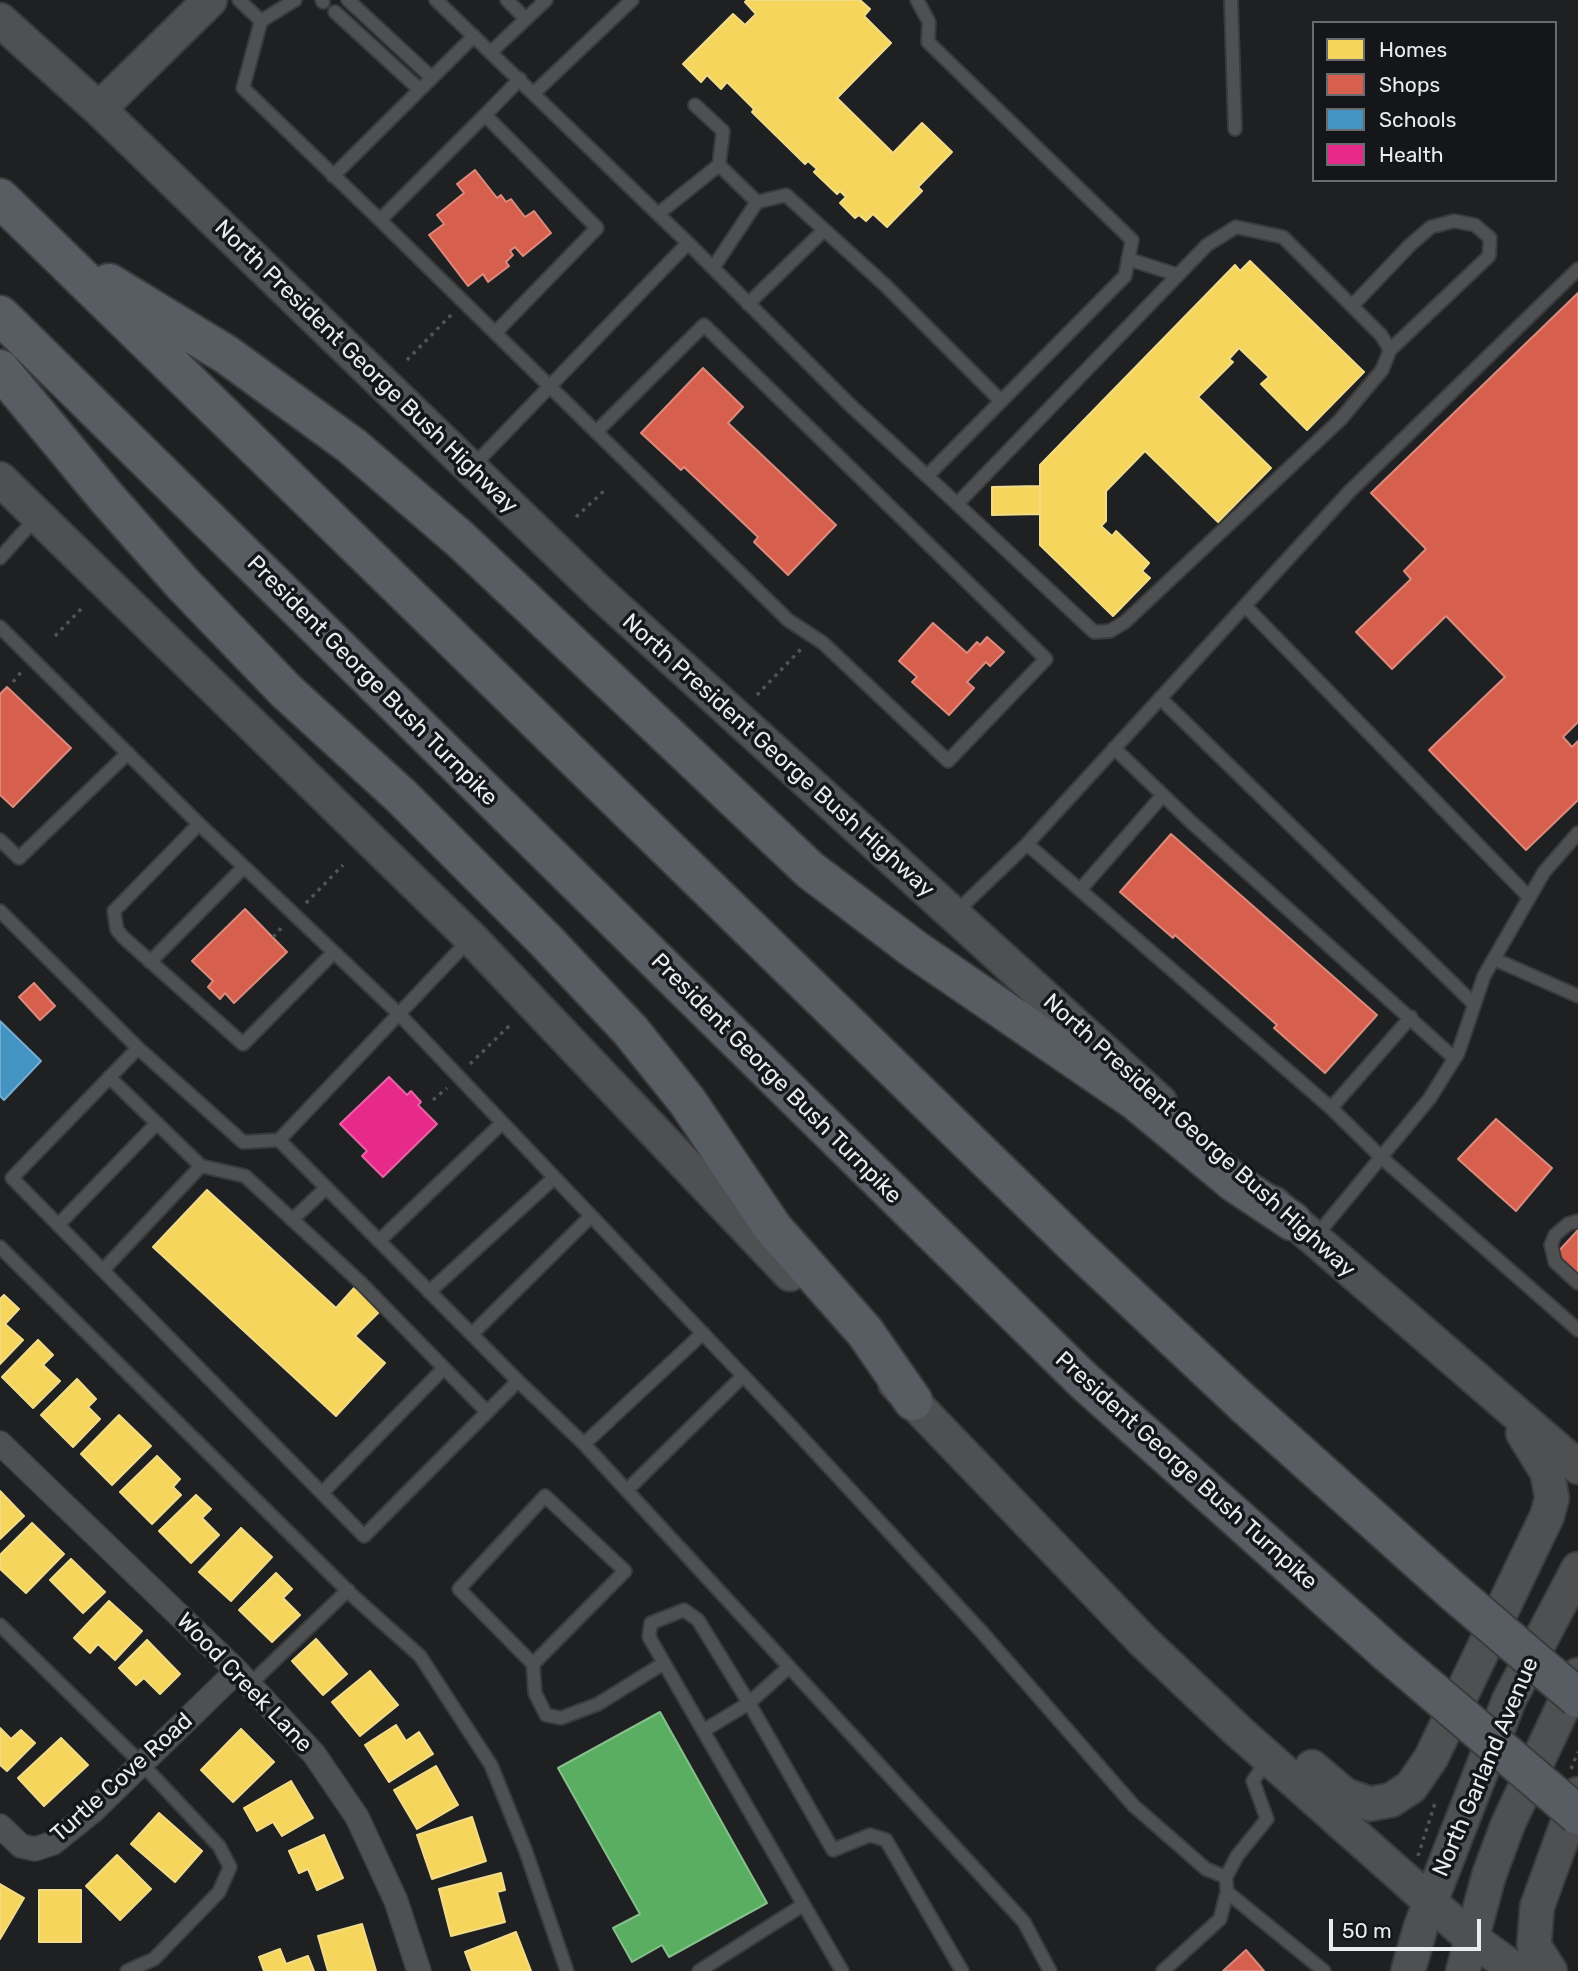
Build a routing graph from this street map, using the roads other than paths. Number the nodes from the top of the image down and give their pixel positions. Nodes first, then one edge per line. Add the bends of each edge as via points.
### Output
1 (210, 0) edge
2 (239, 0) edge
3 (295, 0) edge
4 (348, 0) edge
5 (436, 0) edge
6 (507, 0) edge
7 (546, 0) edge
8 (632, 0) edge
9 (917, 0) edge
10 (1231, 0) edge
11 (335, 12) dead end
12 (526, 19) junction
13 (0, 20) edge
14 (261, 21) junction
15 (474, 36) junction
16 (491, 52) junction
17 (431, 77) junction
18 (520, 79) junction
19 (419, 89) junction
20 (534, 93) junction
21 (695, 105) dead end
22 (99, 109) junction
23 (485, 115) junction
24 (1235, 128) dead end
25 (719, 165) junction
26 (333, 176) junction
27 (0, 198) edge
28 (757, 202) junction
29 (658, 214) junction
30 (380, 220) junction
31 (824, 230) junction
32 (688, 243) junction
33 (48, 244) junction
34 (1129, 259) junction
35 (713, 268) junction
36 (1578, 269) edge
37 (1178, 275) junction
38 (748, 304) junction
39 (1352, 306) junction
40 (0, 315) edge
41 (495, 333) junction
42 (1390, 349) junction
43 (0, 369) edge
44 (550, 386) junction
45 (1001, 401) junction
46 (596, 432) junction
47 (471, 468) junction
48 (928, 476) junction
49 (0, 479) edge
50 (957, 504) junction
51 (38, 516) junction
52 (0, 558) edge
53 (1245, 606) junction
54 (1, 630) edge
55 (1160, 698) junction
56 (1114, 748) junction
57 (128, 753) junction
58 (1163, 795) junction
59 (199, 824) junction
60 (1578, 833) edge
61 (0, 840) edge
62 (1027, 844) junction
63 (244, 866) junction
64 (1080, 890) junction
65 (1529, 897) junction
66 (0, 911) edge
67 (954, 915) junction
68 (471, 938) junction
69 (333, 953) junction
70 (1494, 959) junction
71 (150, 962) junction
72 (1578, 996) edge
73 (1474, 1004) junction
74 (399, 1014) junction
75 (1411, 1017) junction
76 (138, 1048) junction
77 (1454, 1058) junction
78 (109, 1077) junction
79 (1331, 1108) junction
80 (157, 1123) junction
81 (502, 1123) junction
82 (279, 1140) junction
83 (1382, 1158) junction
84 (201, 1166) junction
85 (554, 1178) junction
86 (326, 1188) junction
87 (591, 1216) junction
88 (292, 1220) junction
89 (1578, 1221) edge
90 (58, 1225) junction
91 (1303, 1230) junction
92 (379, 1241) junction
93 (0, 1247) edge
94 (103, 1270) junction
95 (1578, 1283) edge
96 (429, 1292) junction
97 (1578, 1331) edge
98 (703, 1333) junction
99 (472, 1334) junction
100 (444, 1368) junction
101 (743, 1376) junction
102 (518, 1381) junction
103 (913, 1401) junction
104 (1501, 1402) junction
105 (487, 1412) junction
106 (0, 1443) edge
107 (584, 1444) junction
108 (1578, 1444) edge
109 (1578, 1468) edge
110 (627, 1490) junction
111 (322, 1493) junction
112 (1578, 1569) edge
113 (348, 1590) junction
114 (0, 1625) edge
115 (1143, 1641) junction
116 (664, 1663) junction
117 (533, 1664) junction
118 (789, 1667) junction
119 (1578, 1675) edge
120 (243, 1678) junction
121 (1578, 1698) edge
122 (749, 1703) junction
123 (704, 1731) junction
124 (1269, 1758) junction
125 (142, 1764) junction
126 (1578, 1794) edge
127 (1578, 1815) edge
128 (0, 1826) edge
129 (1226, 1877) junction
130 (1227, 1892) junction
131 (1431, 1901) junction
132 (803, 1905) junction
133 (1471, 1938) junction
134 (127, 1971) edge
135 (419, 1971) edge
136 (567, 1971) edge
137 (699, 1971) edge
138 (842, 1971) edge
139 (962, 1971) edge
140 (1050, 1971) edge
141 (1163, 1971) edge
142 (1324, 1971) edge
143 (1408, 1971) edge
144 (1463, 1971) edge
145 (1517, 1971) edge
146 (1550, 1971) edge

1 - 22 main road
2 - 14 lane
3 - 14 lane
4 - 17 lane
5 - 15 lane
6 - 12 lane
7 - 12 lane
8 - 20 lane
9 - 34 lane via 929,22 928,42 1132,240
10 - 24 lane
11 - 19 lane
12 - 16 lane
13 - 22 main road, North President George Bush Highway
14 - 26 lane via 243,88
15 - 16 lane
15 - 17 lane
16 - 18 lane
17 - 19 lane
18 - 20 lane
18 - 23 lane
19 - 26 lane
20 - 29 lane
21 - 25 lane via 723,131
22 - 47 main road, North President George Bush Highway
23 - 30 lane
23 - 41 lane via 597,228
25 - 28 lane
25 - 29 lane
26 - 30 lane
27 - 33 highway
28 - 31 lane via 786,195
28 - 35 lane
29 - 32 lane
30 - 41 lane
31 - 38 lane
31 - 45 lane
32 - 35 lane
32 - 44 lane
33 - 91 highway via 227,355 352,446 469,548 810,870 914,950 1136,1101 1235,1183
33 - 121 highway, bridge via 1090,1260 1243,1403
34 - 37 lane
34 - 45 lane via 1125,276
35 - 38 lane
36 - 53 lane via 1349,492
37 - 39 lane via 1207,245 1236,227 1283,237
37 - 50 lane
38 - 48 lane
39 - 42 lane
39 - 42 lane via 1432,227 1454,220 1475,225 1490,238 1489,256
40 - 127 highway, President George Bush Turnpike, bridge via 1083,1380 1389,1654
41 - 44 lane
42 - 50 lane via 1382,370 1340,420 1125,622 1110,631 1094,632
43 - 103 highway via 182,583 286,691 401,796 630,1030 687,1101 773,1228 865,1332
44 - 46 lane
44 - 47 lane
45 - 48 lane
46 - 46 lane via 788,620 823,643 948,761 1045,659 704,325
47 - 67 main road, North President George Bush Highway via 601,594
48 - 50 lane
49 - 51 main road
51 - 52 lane
51 - 68 main road
53 - 55 lane
53 - 65 lane
54 - 57 lane
55 - 56 lane
55 - 73 lane
56 - 58 lane
56 - 62 lane
57 - 59 lane
57 - 61 lane via 19,858
58 - 64 lane
58 - 75 lane
59 - 63 lane
59 - 71 lane via 114,911 117,930
60 - 65 lane
62 - 64 lane
62 - 67 lane
63 - 69 lane
63 - 71 lane
64 - 79 lane
65 - 70 lane
66 - 76 lane
67 - 91 main road, North President George Bush Highway
68 - 74 lane
68 - 103 main road
69 - 71 lane via 243,1044
69 - 74 lane
70 - 72 lane
70 - 73 lane
73 - 77 lane
74 - 81 lane
74 - 82 lane
75 - 77 lane
75 - 79 lane
76 - 78 lane
76 - 82 lane via 243,1142
77 - 83 lane via 1430,1098
78 - 80 lane
78 - 90 lane via 12,1178
79 - 83 lane
80 - 84 lane
80 - 90 lane
81 - 85 lane
81 - 92 lane
82 - 86 lane
83 - 91 lane
83 - 97 lane
84 - 88 lane via 245,1175
84 - 94 lane
85 - 87 lane
85 - 96 lane
86 - 88 lane
86 - 92 lane
87 - 98 lane
87 - 99 lane
88 - 100 lane
89 - 95 lane via 1555,1235 1551,1245 1555,1262
90 - 94 lane
91 - 104 main road, North President George Bush Highway
92 - 96 lane
93 - 113 lane
94 - 111 lane
96 - 99 lane
98 - 101 lane
98 - 107 lane
99 - 102 lane
100 - 105 lane
100 - 111 lane
101 - 110 lane
101 - 129 lane via 980,1630 1134,1806 1206,1869
102 - 105 lane
102 - 107 lane
103 - 115 main road
104 - 108 main road
104 - 109 main road, North President George Bush Highway
104 - 115 main road via 1547,1472 1552,1498 1431,1758 1411,1787 1391,1800 1370,1804 1345,1795 1195,1665
105 - 111 lane via 364,1536
106 - 120 street, Wood Creek Lane
107 - 110 lane
110 - 118 lane
112 - 131 main road, North Garland Avenue via 1509,1700
113 - 120 lane
113 - 136 lane via 420,1656 491,1765
114 - 125 lane
115 - 124 main road
116 - 117 lane via 598,1704 561,1718 546,1715 535,1693
116 - 122 lane via 649,1637 651,1623 684,1610 698,1620
116 - 123 lane
117 - 117 lane via 625,1571 545,1496 459,1589
118 - 122 lane
118 - 140 lane via 1024,1922
119 - 133 main road, North Garland Avenue via 1508,1825
120 - 125 street, Turtle Cove Road
120 - 135 street, Wood Creek Lane via 314,1754 357,1817 396,1901
122 - 123 lane
122 - 139 lane via 833,1850 870,1835 886,1840
123 - 132 lane
124 - 129 lane via 1252,1781 1267,1819
124 - 131 main road
125 - 128 street, Turtle Cove Road via 53,1843 36,1849 21,1846
125 - 134 lane via 219,1846 230,1867 219,1892 163,1949
126 - 146 main road via 1537,1907 1534,1946
129 - 130 lane
130 - 141 lane via 1220,1919
130 - 142 lane
131 - 133 main road
131 - 143 main road, North Garland Avenue
132 - 137 lane
132 - 138 lane
133 - 144 main road, North Garland Avenue
133 - 145 main road

